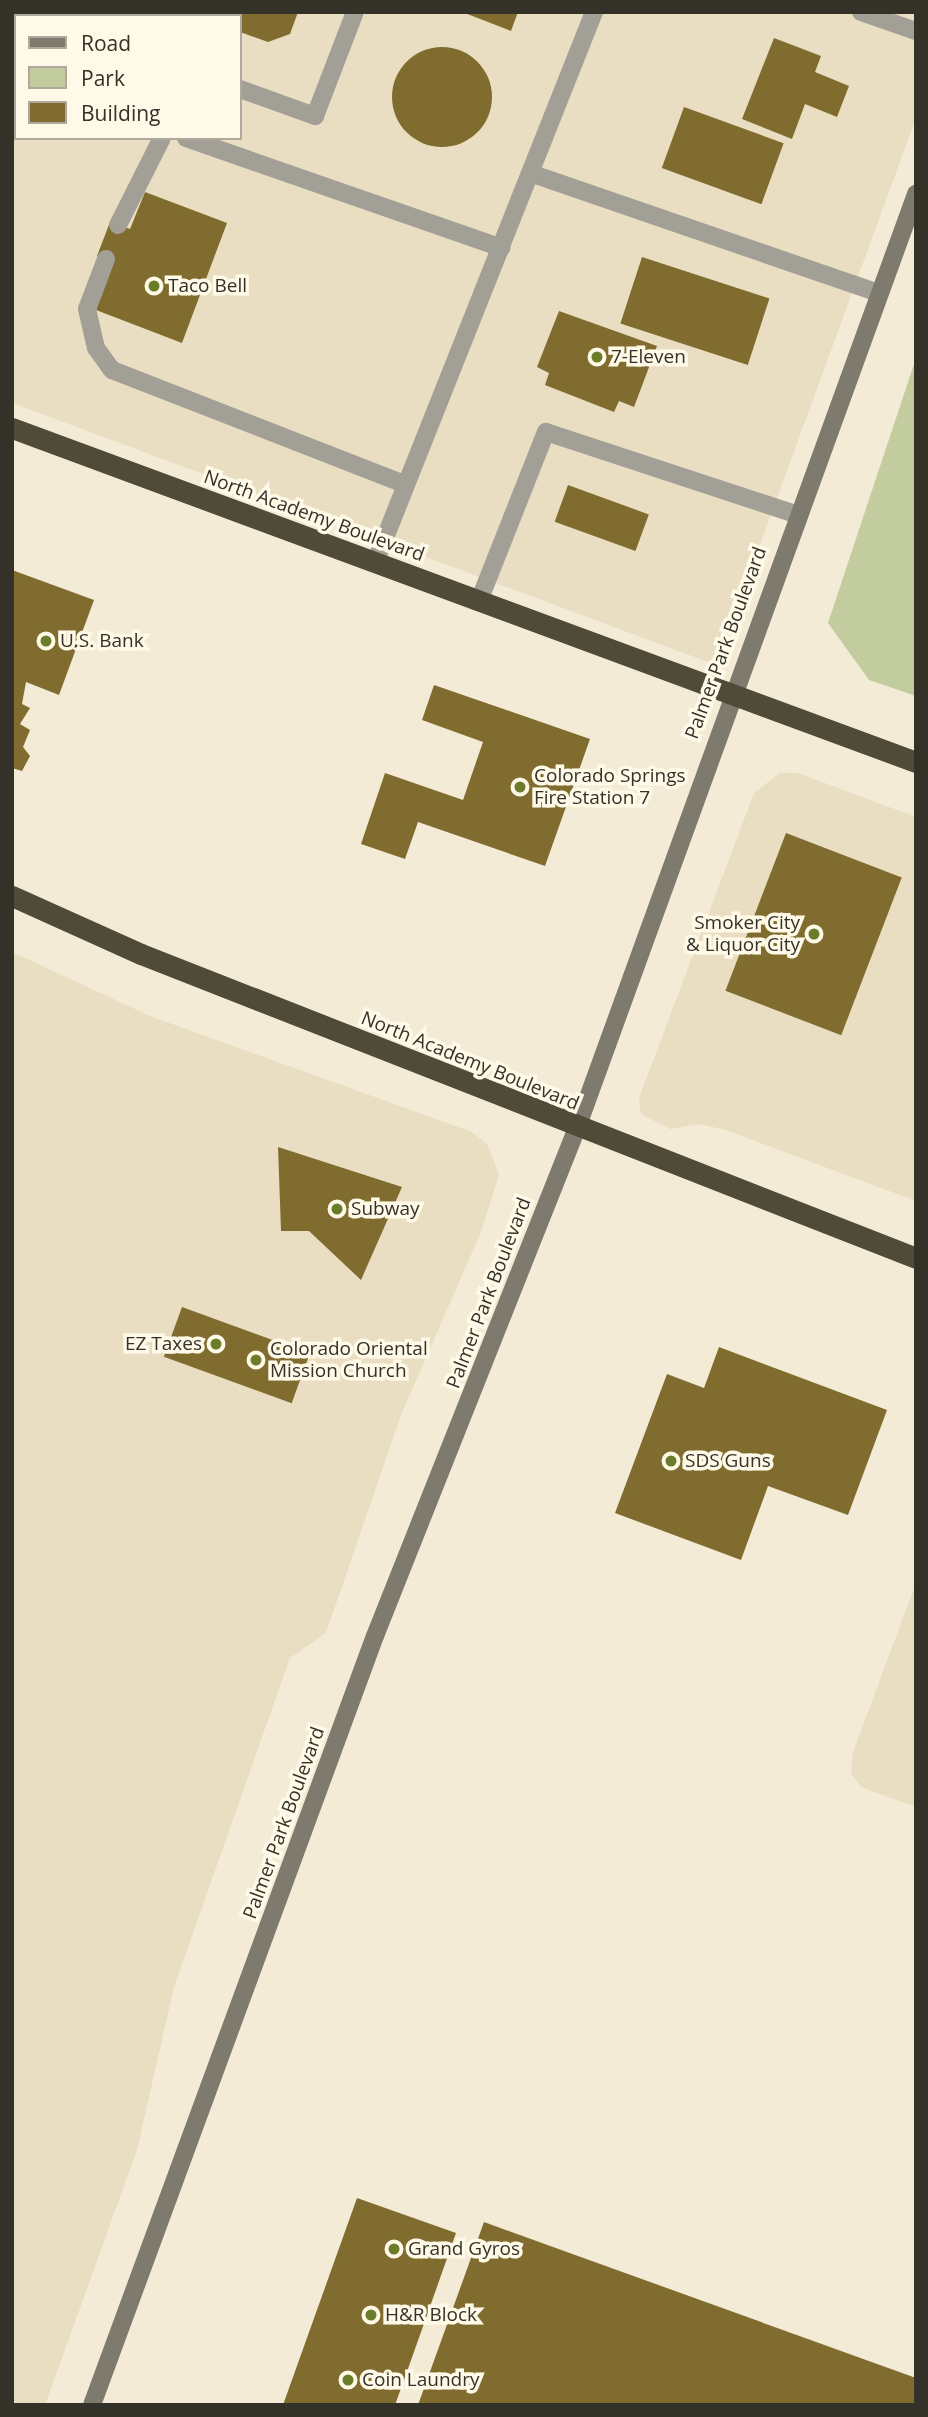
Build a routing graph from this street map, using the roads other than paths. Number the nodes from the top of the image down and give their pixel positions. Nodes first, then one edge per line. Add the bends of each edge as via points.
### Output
1 (355, 12) edge
2 (594, 12) edge
3 (861, 12) edge
4 (916, 31) edge
5 (242, 90) edge
6 (161, 140) edge
7 (192, 140) edge
8 (530, 173) junction
9 (916, 194) edge
10 (118, 225) dead end
11 (501, 248) junction
12 (106, 259) dead end
13 (878, 293) junction
14 (12, 429) edge
15 (405, 484) junction
16 (795, 514) junction
17 (375, 563) junction
18 (479, 601) junction
19 (730, 694) junction
20 (916, 762) edge
21 (12, 895) edge
22 (577, 1128) junction
23 (916, 1258) edge
24 (92, 2405) edge

1 - 5 lane via 315,116
2 - 8 lane
3 - 4 lane
6 - 10 lane
7 - 11 lane
8 - 11 lane
8 - 13 lane
9 - 13 main road, Palmer Park Boulevard
11 - 15 lane
12 - 15 lane via 87,309 96,348 111,370
13 - 16 main road, Palmer Park Boulevard
14 - 17 highway, North Academy Boulevard
15 - 17 lane
16 - 18 lane via 547,432
16 - 19 main road, Palmer Park Boulevard
17 - 18 highway, North Academy Boulevard
18 - 19 highway, North Academy Boulevard
19 - 20 highway, North Academy Boulevard
19 - 22 main road, Palmer Park Boulevard
21 - 22 highway, North Academy Boulevard via 141,954
22 - 23 highway, North Academy Boulevard
22 - 24 main road, Palmer Park Boulevard via 375,1636

